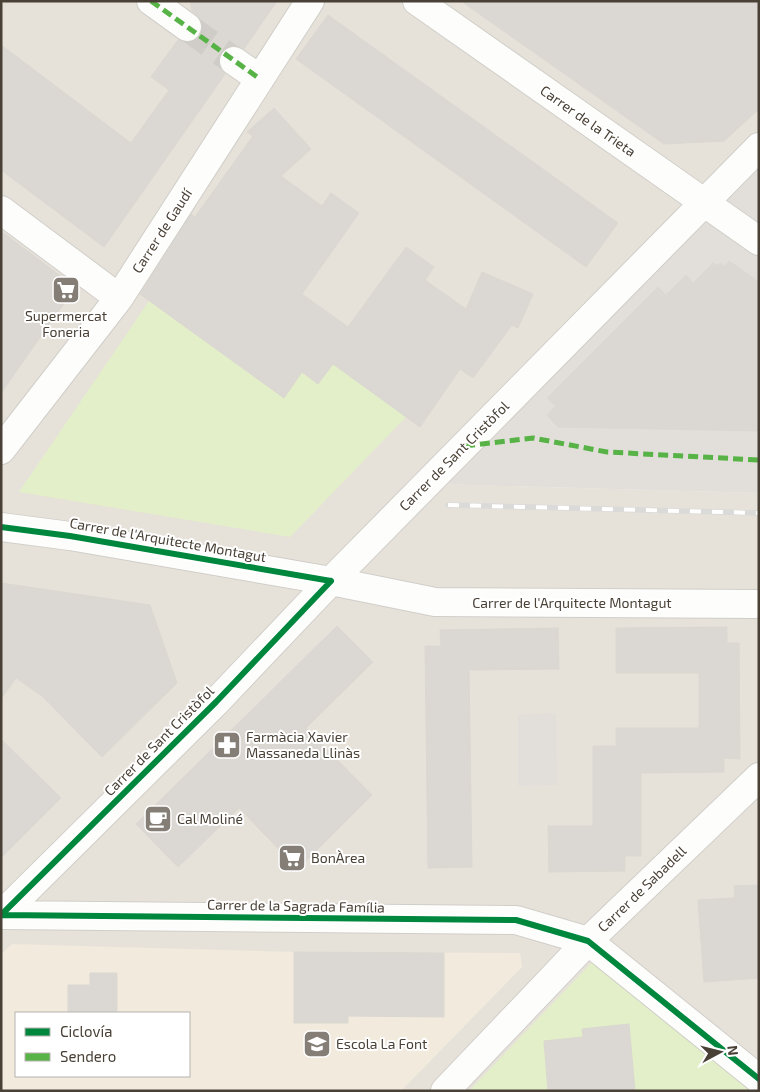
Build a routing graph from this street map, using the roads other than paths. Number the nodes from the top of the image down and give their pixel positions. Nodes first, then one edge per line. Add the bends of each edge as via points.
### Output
1 (151, 1) edge
2 (310, 1) edge
3 (417, 1) edge
4 (187, 27) tunnel mouth
5 (234, 62) tunnel mouth
6 (260, 80) junction
7 (759, 147) edge
8 (704, 203) junction
9 (1, 210) edge
10 (759, 241) edge
11 (119, 298) junction
12 (2, 449) edge
13 (1, 527) edge
14 (331, 581) junction
15 (759, 604) edge
16 (759, 777) edge
17 (1, 915) edge
18 (588, 941) junction
19 (759, 1079) edge
20 (445, 1091) edge

1 - 4 street
2 - 6 street, Carrer de Gaudí
3 - 8 street, Carrer de la Trieta
5 - 6 street
6 - 11 street, Carrer de Gaudí
7 - 8 street, Carrer de Sant Cristòfol
8 - 10 street, Carrer de la Trieta
8 - 14 street, Carrer de Sant Cristòfol
9 - 11 street
11 - 12 street, Carrer de Gaudí
13 - 14 street, Carrer de l'Arquitecte Montagut
14 - 15 street, Carrer de l'Arquitecte Montagut via 435,602
14 - 17 street, Carrer de Sant Cristòfol via 216,702
16 - 18 street, Carrer de Sabadell
17 - 18 street, Carrer de la Sagrada Família via 516,920
18 - 19 street
18 - 20 street, Carrer de Sabadell

